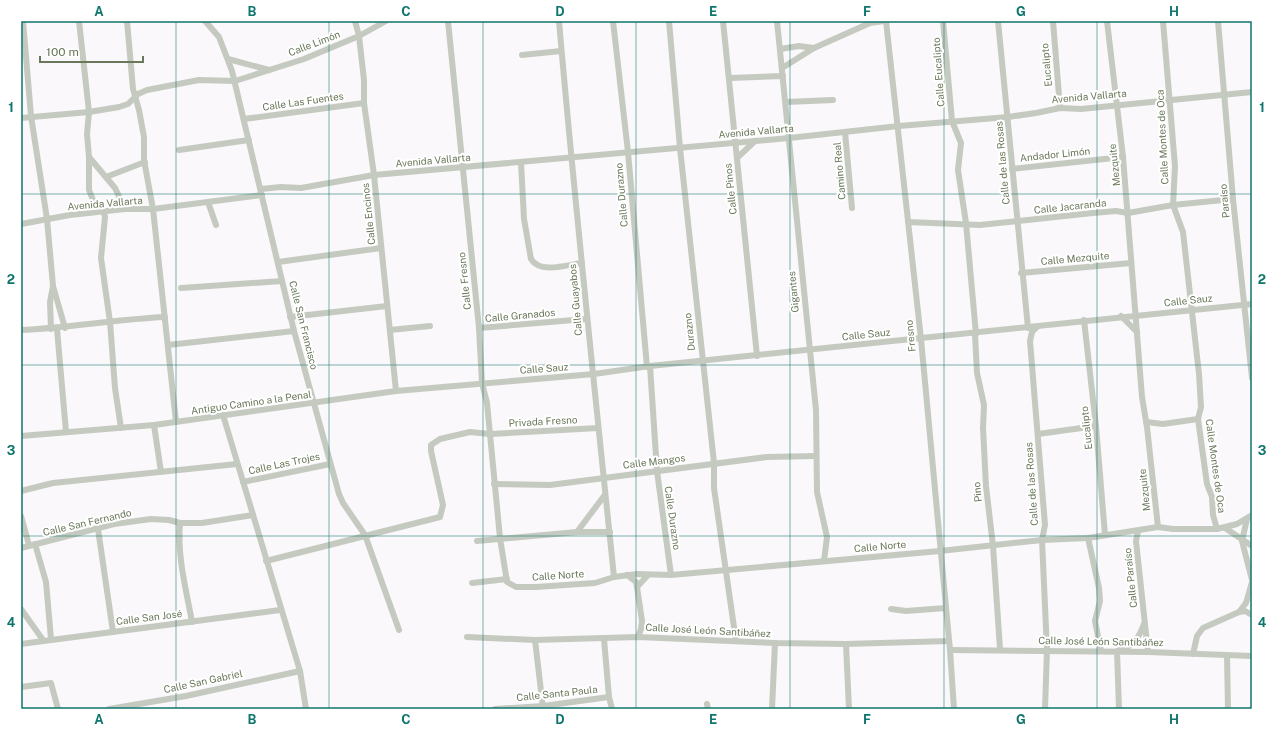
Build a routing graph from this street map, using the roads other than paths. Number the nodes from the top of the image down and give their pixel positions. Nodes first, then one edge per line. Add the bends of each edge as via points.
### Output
1 (23, 21) edge
2 (79, 21) edge
3 (127, 21) edge
4 (205, 21) edge
5 (355, 21) edge
6 (386, 21) edge
7 (448, 21) edge
8 (559, 21) edge
9 (613, 21) edge
10 (669, 21) edge
11 (724, 21) edge
12 (777, 21) edge
13 (885, 21) edge
14 (943, 21) edge
15 (998, 21) edge
16 (1053, 21) edge
17 (1107, 21) edge
18 (1218, 21) edge
19 (1164, 23) edge
20 (359, 36) junction
21 (814, 48) junction
22 (780, 49) junction
23 (561, 51) junction
24 (522, 55) dead end
25 (228, 59) junction
26 (782, 68) junction
27 (269, 70) junction
28 (783, 76) junction
29 (730, 78) junction
30 (235, 81) junction
31 (1252, 92) edge
32 (1225, 95) junction
33 (136, 97) junction
34 (833, 100) dead end
35 (1170, 100) junction
36 (786, 102) junction
37 (364, 103) junction
38 (1117, 104) junction
39 (1060, 108) junction
40 (89, 112) junction
41 (31, 116) junction
42 (1008, 117) junction
43 (21, 118) edge
44 (244, 119) junction
45 (952, 121) junction
46 (899, 126) junction
47 (845, 132) junction
48 (789, 138) junction
49 (249, 140) junction
50 (755, 141) junction
51 (735, 143) junction
52 (680, 148) junction
53 (179, 150) dead end
54 (628, 152) junction
55 (571, 156) junction
56 (90, 157) junction
57 (1123, 157) junction
58 (737, 158) junction
59 (145, 162) junction
60 (521, 162) junction
61 (463, 168) junction
62 (1012, 168) junction
63 (374, 175) junction
64 (106, 177) junction
65 (262, 192) junction
66 (1233, 199) junction
67 (208, 202) junction
68 (1173, 205) junction
69 (852, 208) dead end
70 (125, 209) junction
71 (153, 209) junction
72 (104, 213) junction
73 (1128, 213) junction
74 (47, 218) junction
75 (908, 222) junction
76 (1017, 222) junction
77 (966, 223) junction
78 (21, 224) edge
79 (216, 225) dead end
80 (382, 248) junction
81 (278, 262) junction
82 (582, 263) junction
83 (1131, 263) junction
84 (1021, 273) junction
85 (282, 281) junction
86 (53, 286) junction
87 (181, 288) dead end
88 (1244, 304) junction
89 (1252, 304) edge
90 (388, 306) junction
91 (1191, 310) junction
92 (1137, 315) junction
93 (1121, 316) junction
94 (165, 317) junction
95 (290, 317) junction
96 (586, 319) junction
97 (1084, 320) junction
98 (110, 322) junction
99 (430, 326) dead end
100 (1037, 327) junction
101 (66, 328) junction
102 (479, 328) junction
103 (1025, 328) junction
104 (54, 329) junction
105 (21, 330) edge
106 (390, 330) junction
107 (294, 331) junction
108 (1137, 332) junction
109 (976, 334) junction
110 (921, 339) junction
111 (1030, 341) junction
112 (168, 345) junction
113 (809, 350) junction
114 (757, 356) junction
115 (702, 361) junction
116 (649, 367) junction
117 (594, 374) junction
118 (1252, 378) edge
119 (482, 383) junction
120 (396, 391) junction
121 (313, 404) junction
122 (223, 416) junction
123 (1198, 419) junction
124 (176, 422) junction
125 (1146, 422) junction
126 (154, 425) junction
127 (1096, 426) junction
128 (121, 428) junction
129 (598, 428) junction
130 (66, 432) junction
131 (490, 434) junction
132 (1038, 434) junction
133 (21, 436) edge
134 (816, 456) junction
135 (714, 463) junction
136 (237, 464) junction
137 (330, 464) junction
138 (657, 471) junction
139 (161, 472) junction
140 (603, 476) junction
141 (243, 482) junction
142 (494, 484) junction
143 (21, 491) edge
144 (604, 496) junction
145 (253, 515) junction
146 (21, 516) edge
147 (1250, 517) edge
148 (180, 523) junction
149 (1158, 527) junction
150 (1225, 528) junction
151 (1217, 529) junction
152 (98, 530) junction
153 (1138, 531) junction
154 (577, 532) junction
155 (610, 532) junction
156 (365, 535) junction
157 (1105, 535) junction
158 (500, 538) junction
159 (1088, 538) junction
160 (1042, 540) junction
161 (477, 541) dead end
162 (1242, 541) junction
163 (32, 545) junction
164 (993, 546) junction
165 (1252, 546) edge
166 (21, 548) edge
167 (940, 551) junction
168 (824, 560) junction
169 (266, 561) junction
170 (726, 570) junction
171 (627, 575) junction
172 (648, 575) junction
173 (671, 575) junction
174 (614, 577) junction
175 (507, 581) junction
176 (1252, 581) edge
177 (472, 583) dead end
178 (637, 587) junction
179 (946, 608) junction
180 (21, 609) edge
181 (892, 609) dead end
182 (280, 610) junction
183 (1239, 612) junction
184 (1252, 615) edge
185 (192, 622) junction
186 (1144, 623) junction
187 (399, 630) dead end
188 (113, 632) junction
189 (467, 637) dead end
190 (638, 637) junction
191 (51, 639) junction
192 (604, 639) junction
193 (43, 640) junction
194 (535, 640) junction
195 (736, 641) junction
196 (949, 641) junction
197 (775, 643) junction
198 (21, 644) edge
199 (846, 644) junction
200 (950, 650) junction
201 (1000, 650) junction
202 (1047, 650) junction
203 (1101, 651) junction
204 (1117, 651) junction
205 (1148, 652) junction
206 (1193, 654) junction
207 (1227, 655) junction
208 (1252, 656) edge
209 (300, 671) junction
210 (21, 687) edge
211 (609, 697) junction
212 (543, 707) edge
213 (58, 709) edge
214 (109, 709) edge
215 (306, 709) edge
216 (495, 709) edge
217 (612, 709) edge
218 (772, 709) edge
219 (849, 709) edge
220 (954, 709) edge
221 (1045, 709) edge
222 (1119, 709) edge
223 (1228, 709) edge

1 - 41 street
2 - 40 street
3 - 33 street via 133,90
4 - 25 street, Calle San Francisco via 219,37
5 - 20 street, Calle Encinos
6 - 20 street, Calle Limón
7 - 61 street, Calle Fresno
8 - 23 street, Calle Guayabos
9 - 54 street, Calle Durazno
10 - 52 street, Durazno
11 - 29 street, Calle Pinos
12 - 22 street, Gigantes
13 - 21 street via 870,23
13 - 46 street, Fresno
14 - 45 street, Calle Eucalipto
15 - 42 street, Calle de las Rosas
16 - 39 street, Eucalipto
17 - 38 street, Mezquite
18 - 32 street, Paraíso
19 - 35 street, Calle Montes de Oca
20 - 27 street, Calle Limón
20 - 37 street, Calle Encinos
21 - 22 street via 799,46
21 - 26 street
22 - 26 street, Gigantes
23 - 24 street
23 - 55 street, Calle Guayabos
25 - 27 street
25 - 30 street, Calle San Francisco
26 - 28 street, Gigantes
27 - 30 street, Calle Limón
28 - 29 street
28 - 36 street, Gigantes
29 - 51 street, Calle Pinos
30 - 33 street, Calle Limón via 199,80 147,90
30 - 44 street, Calle San Francisco
31 - 32 street, Avenida Vallarta
32 - 35 street, Avenida Vallarta
32 - 66 street, Paraíso
33 - 40 street, Calle Limón via 119,107
33 - 59 street via 144,137
34 - 36 street
35 - 38 street, Avenida Vallarta
35 - 68 street, Calle Montes de Oca via 1175,166
36 - 48 street, Gigantes
37 - 44 street, Calle Las Fuentes
37 - 63 street, Calle Encinos
38 - 39 street, Avenida Vallarta via 1082,109
38 - 57 street, Mezquite
39 - 42 street, Avenida Vallarta
40 - 41 street, Calle Limón
40 - 56 street via 87,134
41 - 43 street, Calle Limón
41 - 74 street
42 - 45 street, Avenida Vallarta
42 - 62 street, Calle de las Rosas
44 - 49 street, Calle San Francisco
45 - 46 street, Avenida Vallarta
45 - 77 street, Calle Eucalipto via 961,143 958,170
46 - 47 street, Avenida Vallarta
46 - 75 street, Fresno
47 - 48 street, Avenida Vallarta
47 - 69 street, Camino Real
48 - 50 street, Avenida Vallarta
48 - 113 street, Gigantes
49 - 53 street
49 - 65 street, Calle San Francisco
50 - 51 street, Avenida Vallarta
50 - 58 street
51 - 52 street, Avenida Vallarta
51 - 58 street, Calle Pinos
52 - 54 street, Avenida Vallarta
52 - 115 street, Durazno
54 - 55 street, Avenida Vallarta
54 - 116 street, Calle Durazno
55 - 60 street, Avenida Vallarta
55 - 82 street, Calle Guayabos
56 - 64 street
56 - 72 street via 89,190 93,200
57 - 62 street, Andador Limón
57 - 73 street, Mezquite
58 - 114 street, Calle Pinos
59 - 64 street
59 - 71 street
60 - 61 street, Avenida Vallarta
60 - 82 street via 524,219 533,263 542,268
61 - 63 street, Avenida Vallarta
61 - 102 street, Calle Fresno
62 - 76 street, Calle de las Rosas
63 - 65 street, Avenida Vallarta
63 - 80 street, Calle Encinos
64 - 70 street via 115,188
65 - 67 street, Avenida Vallarta
65 - 81 street, Calle San Francisco
66 - 68 street, Calle Jacaranda
66 - 88 street, Paraíso
67 - 71 street, Avenida Vallarta
67 - 79 street
68 - 73 street, Calle Jacaranda
68 - 91 street, Calle Montes de Oca via 1183,232
70 - 71 street, Avenida Vallarta
70 - 72 street, Avenida Vallarta
71 - 94 street
72 - 74 street, Avenida Vallarta
72 - 98 street via 101,253
73 - 76 street, Calle Jacaranda via 1116,211
73 - 83 street, Mezquite
74 - 78 street, Avenida Vallarta
74 - 86 street
75 - 77 street, Calle Jacaranda
75 - 110 street, Fresno
76 - 77 street, Calle Jacaranda via 980,225
76 - 84 street, Calle de las Rosas
77 - 109 street, Pino
80 - 81 street
80 - 90 street, Calle Encinos
81 - 85 street, Calle San Francisco
82 - 96 street, Calle Guayabos
83 - 84 street, Calle Mezquite
83 - 92 street, Mezquite
84 - 103 street, Calle de las Rosas
85 - 87 street
85 - 95 street, Calle San Francisco
86 - 101 street
86 - 104 street via 50,302
88 - 89 street, Calle Sauz
88 - 91 street, Calle Sauz
88 - 118 street, Paraíso
90 - 95 street
90 - 106 street, Calle Encinos
91 - 92 street, Calle Sauz
91 - 123 street, Calle Montes de Oca via 1201,407
92 - 93 street, Calle Sauz
92 - 108 street, Mezquite
93 - 97 street, Calle Sauz
93 - 108 street
94 - 98 street
94 - 112 street
95 - 107 street, Calle San Francisco
96 - 102 street, Calle Granados
96 - 117 street, Calle Guayabos
97 - 100 street, Calle Sauz
97 - 127 street, Eucalipto
98 - 101 street
98 - 128 street
99 - 106 street
100 - 103 street, Calle Sauz
100 - 111 street via 1032,332
101 - 104 street
102 - 119 street, Calle Fresno
103 - 109 street, Calle Sauz
103 - 111 street
104 - 105 street
104 - 130 street
106 - 120 street, Calle Encinos
107 - 112 street
107 - 121 street, Calle San Francisco
108 - 125 street, Mezquite
109 - 110 street, Calle Sauz
109 - 164 street, Pino via 977,373 984,405 986,486
110 - 113 street, Calle Sauz
110 - 167 street, Fresno
111 - 132 street, Calle de las Rosas
112 - 124 street
113 - 114 street, Calle Sauz
113 - 134 street, Gigantes via 816,410
114 - 115 street, Calle Sauz
115 - 116 street, Calle Sauz
115 - 135 street, Durazno
116 - 117 street, Calle Sauz
116 - 138 street, Calle Durazno
117 - 119 street, Calle Sauz
117 - 129 street, Calle Guayabos
119 - 120 street, Antiguo Camino a la Penal
119 - 131 street, Calle Fresno
120 - 121 street, Antiguo Camino a la Penal
121 - 122 street, Antiguo Camino a la Penal
121 - 137 street, Calle San Francisco
122 - 124 street, Antiguo Camino a la Penal
122 - 136 street
123 - 125 street via 1163,424
123 - 151 street, Calle Montes de Oca via 1207,484 1212,497
124 - 126 street, Antiguo Camino a la Penal
125 - 149 street, Mezquite
126 - 128 street, Antiguo Camino a la Penal
126 - 139 street
127 - 132 street
127 - 157 street, Eucalipto
128 - 130 street, Antiguo Camino a la Penal
129 - 131 street, Privada Fresno
129 - 140 street, Calle Guayabos
130 - 133 street, Antiguo Camino a la Penal
131 - 142 street, Calle Fresno
131 - 156 street, Privada Fresno via 465,433 440,438 431,444 443,505 440,517 428,522
132 - 160 street, Calle de las Rosas via 1045,525
134 - 135 street, Calle Mangos via 767,457
134 - 168 street, Gigantes via 817,492 827,538
135 - 138 street, Calle Mangos
135 - 170 street, Durazno via 714,488
136 - 139 street
136 - 141 street
137 - 141 street, Calle Las Trojes
137 - 156 street, Calle San Francisco via 343,503
138 - 140 street, Calle Mangos
138 - 173 street, Calle Durazno
139 - 143 street via 53,483
140 - 142 street, Calle Mangos via 550,484
140 - 144 street, Calle Guayabos
141 - 145 street
142 - 158 street, Calle Fresno
144 - 154 street
144 - 155 street, Calle Guayabos
145 - 148 street, Calle San Fernando via 202,523
145 - 169 street
146 - 163 street
147 - 150 street, Calle Norte
147 - 162 street
148 - 152 street, Calle San Fernando via 152,519 114,524
148 - 185 street via 178,539
149 - 151 street, Calle Norte
149 - 153 street, Calle Norte
150 - 151 street, Calle Norte
150 - 162 street
152 - 163 street, Calle San Fernando
152 - 188 street
153 - 157 street, Calle Norte
153 - 186 street, Calle Paraíso via 1136,541
154 - 155 street
154 - 158 street
155 - 174 street, Calle Guayabos
156 - 169 street
156 - 187 street, Calle San Francisco
157 - 159 street, Calle Norte
158 - 161 street
158 - 175 street, Calle Fresno
159 - 160 street, Calle Norte
159 - 203 street via 1099,588 1100,601 1095,621
160 - 164 street, Calle Norte
160 - 202 street, Calle de las Rosas
162 - 165 street
162 - 176 street
163 - 166 street, Calle San Fernando
163 - 191 street via 46,582
164 - 167 street, Calle Norte
164 - 201 street, Pino
167 - 168 street, Calle Norte
167 - 179 street, Fresno
168 - 170 street, Calle Norte
169 - 182 street
170 - 173 street, Calle Norte
170 - 195 street, Durazno
171 - 172 street, Calle Norte
171 - 174 street, Calle Norte
171 - 178 street via 636,582
172 - 173 street, Calle Norte
172 - 178 street
174 - 175 street, Calle Norte via 595,583 536,587 516,587
175 - 177 street
176 - 183 street via 1246,603
178 - 190 street via 642,622
179 - 181 street via 906,611
179 - 196 street, Fresno
180 - 193 street
182 - 185 street, Calle San José
182 - 209 street
183 - 184 street via 1245,611
183 - 206 street via 1203,628 1197,636
185 - 188 street, Calle San José
186 - 204 street via 1141,633 1131,646
186 - 205 street, Calle Paraíso
188 - 191 street, Calle San José
189 - 194 street, Calle José León Santibáñez
190 - 192 street, Calle José León Santibáñez
190 - 195 street, Calle José León Santibáñez
191 - 193 street, Calle San José
192 - 194 street, Calle José León Santibáñez
192 - 211 street
193 - 198 street, Calle San José
194 - 212 street
195 - 197 street, Calle José León Santibáñez
196 - 199 street, Calle José León Santibáñez
196 - 200 street, Fresno
197 - 199 street, Calle José León Santibáñez
197 - 218 street
199 - 219 street
200 - 201 street, Calle José León Santibáñez
200 - 220 street, Fresno
201 - 202 street, Calle José León Santibáñez
202 - 203 street, Calle José León Santibáñez
202 - 221 street, Calle de las Rosas
203 - 204 street, Calle José León Santibáñez
204 - 205 street, Calle José León Santibáñez
204 - 222 street
205 - 206 street, Calle José León Santibáñez
206 - 207 street, Calle José León Santibáñez
207 - 208 street, Calle José León Santibáñez
207 - 223 street
209 - 214 street, Calle San Gabriel via 186,696
209 - 215 street
210 - 213 street via 51,683
211 - 212 street, Calle Santa Paula
211 - 217 street, Calle Santa Paula
212 - 216 street, Calle Santa Paula

